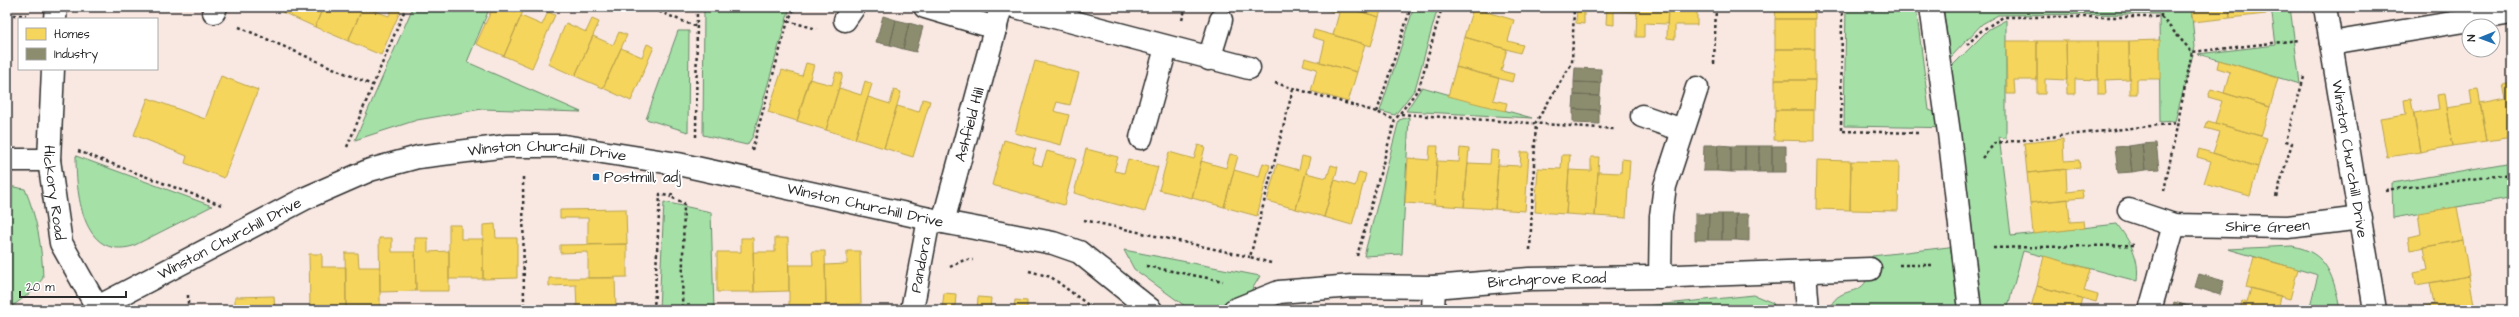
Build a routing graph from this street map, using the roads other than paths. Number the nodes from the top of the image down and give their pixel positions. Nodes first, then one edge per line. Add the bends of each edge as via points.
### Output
1 (56, 7) edge
2 (925, 7) edge
3 (1016, 7) edge
4 (1931, 7) edge
5 (2325, 7) edge
6 (2512, 13) edge
7 (998, 17) edge
8 (56, 18) edge
9 (1221, 20) dead end
10 (2332, 43) junction
11 (1166, 48) junction
12 (1209, 59) junction
13 (1249, 68) road end
14 (53, 70) edge
15 (1697, 88) road end
16 (1642, 116) road end
17 (1682, 130) junction
18 (1141, 138) dead end
19 (49, 150) junction
20 (7, 160) edge
21 (2129, 210) road end
22 (2361, 218) junction
23 (936, 221) junction
24 (2166, 222) junction
25 (1870, 269) road end
26 (1805, 272) junction
27 (1660, 277) junction
28 (1434, 286) junction
29 (95, 309) edge
30 (912, 310) edge
31 (1152, 310) edge
32 (1234, 310) edge
33 (1433, 310) edge
34 (1808, 310) edge
35 (1970, 310) edge
36 (2150, 310) edge
37 (2375, 310) edge

1 - 8 street
2 - 7 street, Ashfield Hill
3 - 11 street
4 - 35 street
5 - 10 street, Winston Churchill Drive
6 - 10 street
7 - 23 street, Ashfield Hill
9 - 12 street
10 - 22 street, Winston Churchill Drive
11 - 12 street
11 - 18 street
12 - 13 street
14 - 19 street, Hickory Road
15 - 17 street
16 - 17 street
17 - 27 street via 1665,186 1661,216
19 - 20 street
19 - 29 street, Hickory Road via 62,243
21 - 24 street, Shire Green
22 - 24 street, Shire Green via 2288,227
22 - 37 street, Winston Churchill Drive
23 - 29 street, Winston Churchill Drive via 678,164 564,146 507,146 418,157 370,170 306,198
23 - 30 street, Pandora via 919,269
23 - 31 street, Winston Churchill Drive via 1053,242 1078,252
24 - 36 street
25 - 26 street, Birchgrove Road
26 - 27 street, Birchgrove Road
26 - 34 street
27 - 28 street, Birchgrove Road via 1529,279
28 - 32 street, Birchgrove Road via 1352,286 1279,292
28 - 33 street

